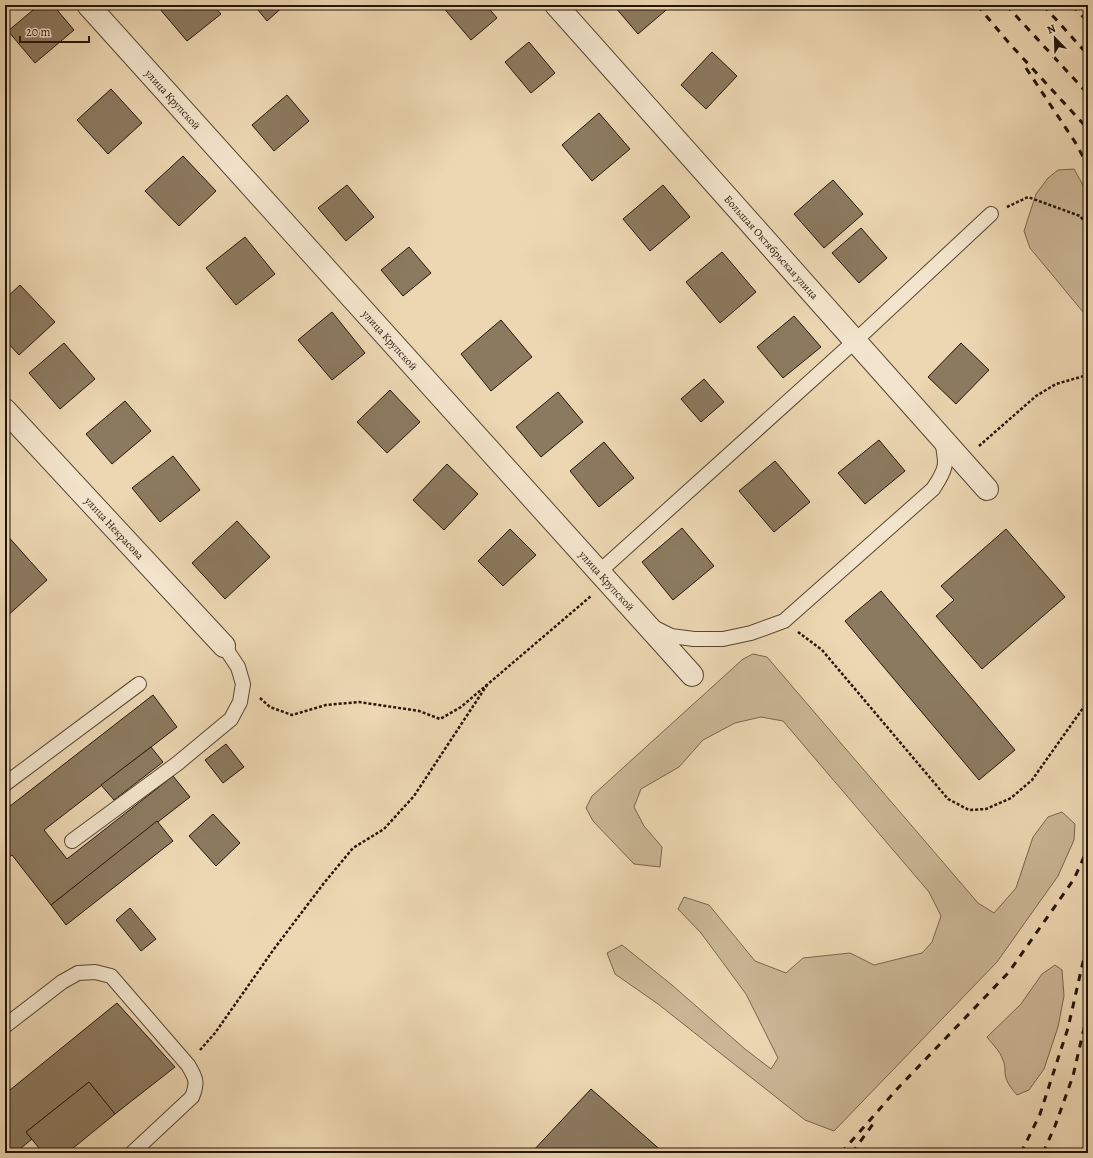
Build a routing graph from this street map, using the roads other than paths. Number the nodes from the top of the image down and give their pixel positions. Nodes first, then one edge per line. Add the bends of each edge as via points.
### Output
1 (88, 5) edge
2 (556, 5) edge
3 (990, 214) road end
4 (855, 341) junction
5 (5, 410) edge
6 (941, 438) junction
7 (986, 489) dead end
8 (603, 577) junction
9 (644, 622) junction
10 (224, 646) joint
11 (692, 675) dead end
12 (138, 684) dead end
13 (5, 784) edge
14 (72, 841) dead end
15 (5, 1026) edge
16 (132, 1153) edge

1 - 8 street, улица Крупской
2 - 4 street, Большая Октябрьская улица
3 - 4 lane
4 - 6 street, Большая Октябрьская улица
4 - 8 lane
5 - 10 street, улица Некрасова
6 - 7 street, Большая Октябрьская улица
6 - 9 lane via 946,458 944,473 933,489 784,621 751,633 723,639 671,636
8 - 9 street, улица Крупской
9 - 11 street, улица Крупской
10 - 14 lane via 238,667 243,684 240,702 231,719
12 - 13 lane
15 - 16 lane via 62,982 78,973 95,972 111,976 195,1076 196,1088 192,1097

